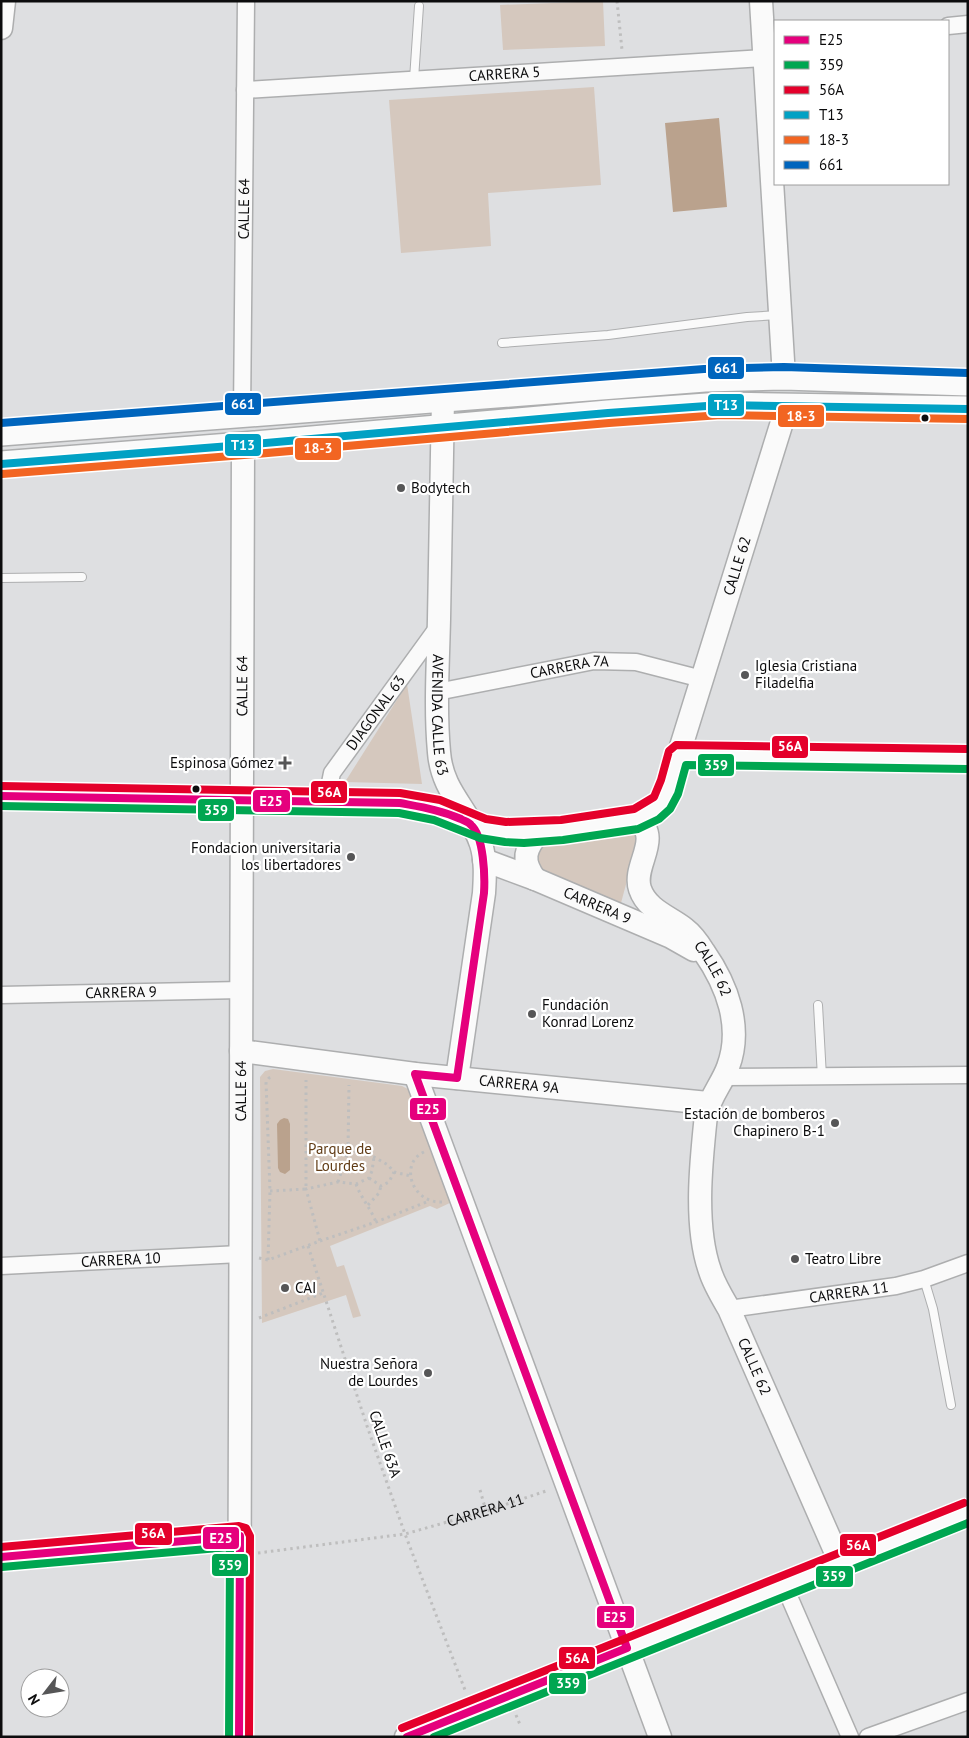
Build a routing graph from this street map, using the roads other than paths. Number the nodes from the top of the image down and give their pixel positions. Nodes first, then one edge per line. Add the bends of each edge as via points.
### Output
1 (4, 1) edge
2 (246, 1) edge
3 (761, 1) edge
4 (419, 6) dead end
5 (968, 24) edge
6 (949, 26) edge
7 (1, 28) edge
8 (764, 58) junction
9 (414, 79) junction
10 (245, 90) junction
11 (780, 315) junction
12 (502, 343) dead end
13 (784, 378) junction
14 (968, 383) edge
15 (442, 399) junction
16 (787, 406) junction
17 (968, 409) edge
18 (242, 415) junction
19 (442, 428) junction
20 (1, 433) edge
21 (243, 445) junction
22 (1, 464) edge
23 (82, 577) dead end
24 (1, 578) edge
25 (438, 627) junction
26 (702, 679) junction
27 (437, 692) junction
28 (678, 755) junction
29 (968, 760) edge
30 (1, 796) edge
31 (242, 800) junction
32 (336, 802) junction
33 (637, 819) junction
34 (472, 825) junction
35 (539, 832) junction
36 (484, 860) junction
37 (535, 879) junction
38 (709, 959) junction
39 (241, 990) junction
40 (1, 995) edge
41 (818, 1005) dead end
42 (241, 1051) junction
43 (415, 1074) junction
44 (968, 1075) edge
45 (822, 1076) junction
46 (724, 1077) junction
47 (457, 1078) junction
48 (708, 1103) junction
49 (240, 1254) junction
50 (968, 1263) edge
51 (1, 1266) edge
52 (924, 1279) junction
53 (729, 1309) junction
54 (951, 1405) dead end
55 (968, 1512) edge
56 (240, 1546) junction
57 (1, 1557) edge
58 (840, 1562) junction
59 (784, 1585) junction
60 (627, 1648) junction
61 (968, 1701) edge
62 (240, 1737) edge
63 (406, 1737) edge
64 (660, 1737) edge
65 (850, 1737) edge
66 (868, 1737) edge

1 - 7 street
2 - 10 street, CALLE 64
3 - 8 street
4 - 9 lane
5 - 6 street
8 - 9 street, CARRERA 5
8 - 11 street
9 - 10 street, CARRERA 5
10 - 18 street, CALLE 64
11 - 12 lane via 608,335
11 - 13 street
13 - 14 main road
13 - 15 main road via 665,381
15 - 18 main road
15 - 19 street, AVENIDA CALLE 63
16 - 17 main road
16 - 19 main road via 721,405
16 - 26 street, CALLE 62
18 - 20 main road
19 - 21 main road
19 - 25 street, AVENIDA CALLE 63
21 - 22 main road
21 - 31 street, CALLE 64
23 - 24 lane
25 - 27 street, AVENIDA CALLE 63
25 - 32 street, DIAGONAL 63 via 332,774 329,785
26 - 27 street, CARRERA 7A via 636,662 594,661
26 - 28 street, CALLE 62
27 - 34 street, AVENIDA CALLE 63 via 441,769 447,786
28 - 29 street
28 - 33 street, CALLE 62 via 665,798
30 - 31 street
31 - 32 street
31 - 39 street, CALLE 64
32 - 34 street via 416,805 450,814
33 - 35 street
33 - 38 street, CALLE 62 via 647,830 648,839 639,879 644,898 653,908 686,929
34 - 35 street via 489,830
34 - 36 street, AVENIDA CALLE 63
35 - 37 street via 527,850 526,860
36 - 37 street, CARRERA 9
36 - 47 street, AVENIDA CALLE 63 via 484,893
37 - 38 street, CARRERA 9 via 671,937
38 - 46 street, CALLE 62 via 723,985 733,1021 734,1040
39 - 40 street, CARRERA 9
39 - 42 street, CALLE 64
41 - 45 lane
42 - 43 street, CARRERA 9A
42 - 49 street, CALLE 64
43 - 47 street, CARRERA 9A
43 - 60 street
44 - 45 street
45 - 46 street
46 - 48 street, CALLE 62
47 - 48 street, CARRERA 9A
48 - 53 street, CALLE 62 via 699,1214 710,1273
49 - 51 street, CARRERA 10
49 - 56 street, CALLE 64
50 - 52 street, CARRERA 11
52 - 53 street, CARRERA 11 via 896,1286
52 - 54 lane via 933,1309
53 - 58 street, CALLE 62
55 - 58 street
56 - 57 street
56 - 62 street, CALLE 64
58 - 59 street
59 - 60 street
59 - 65 street
60 - 63 street
60 - 64 street
61 - 66 street

